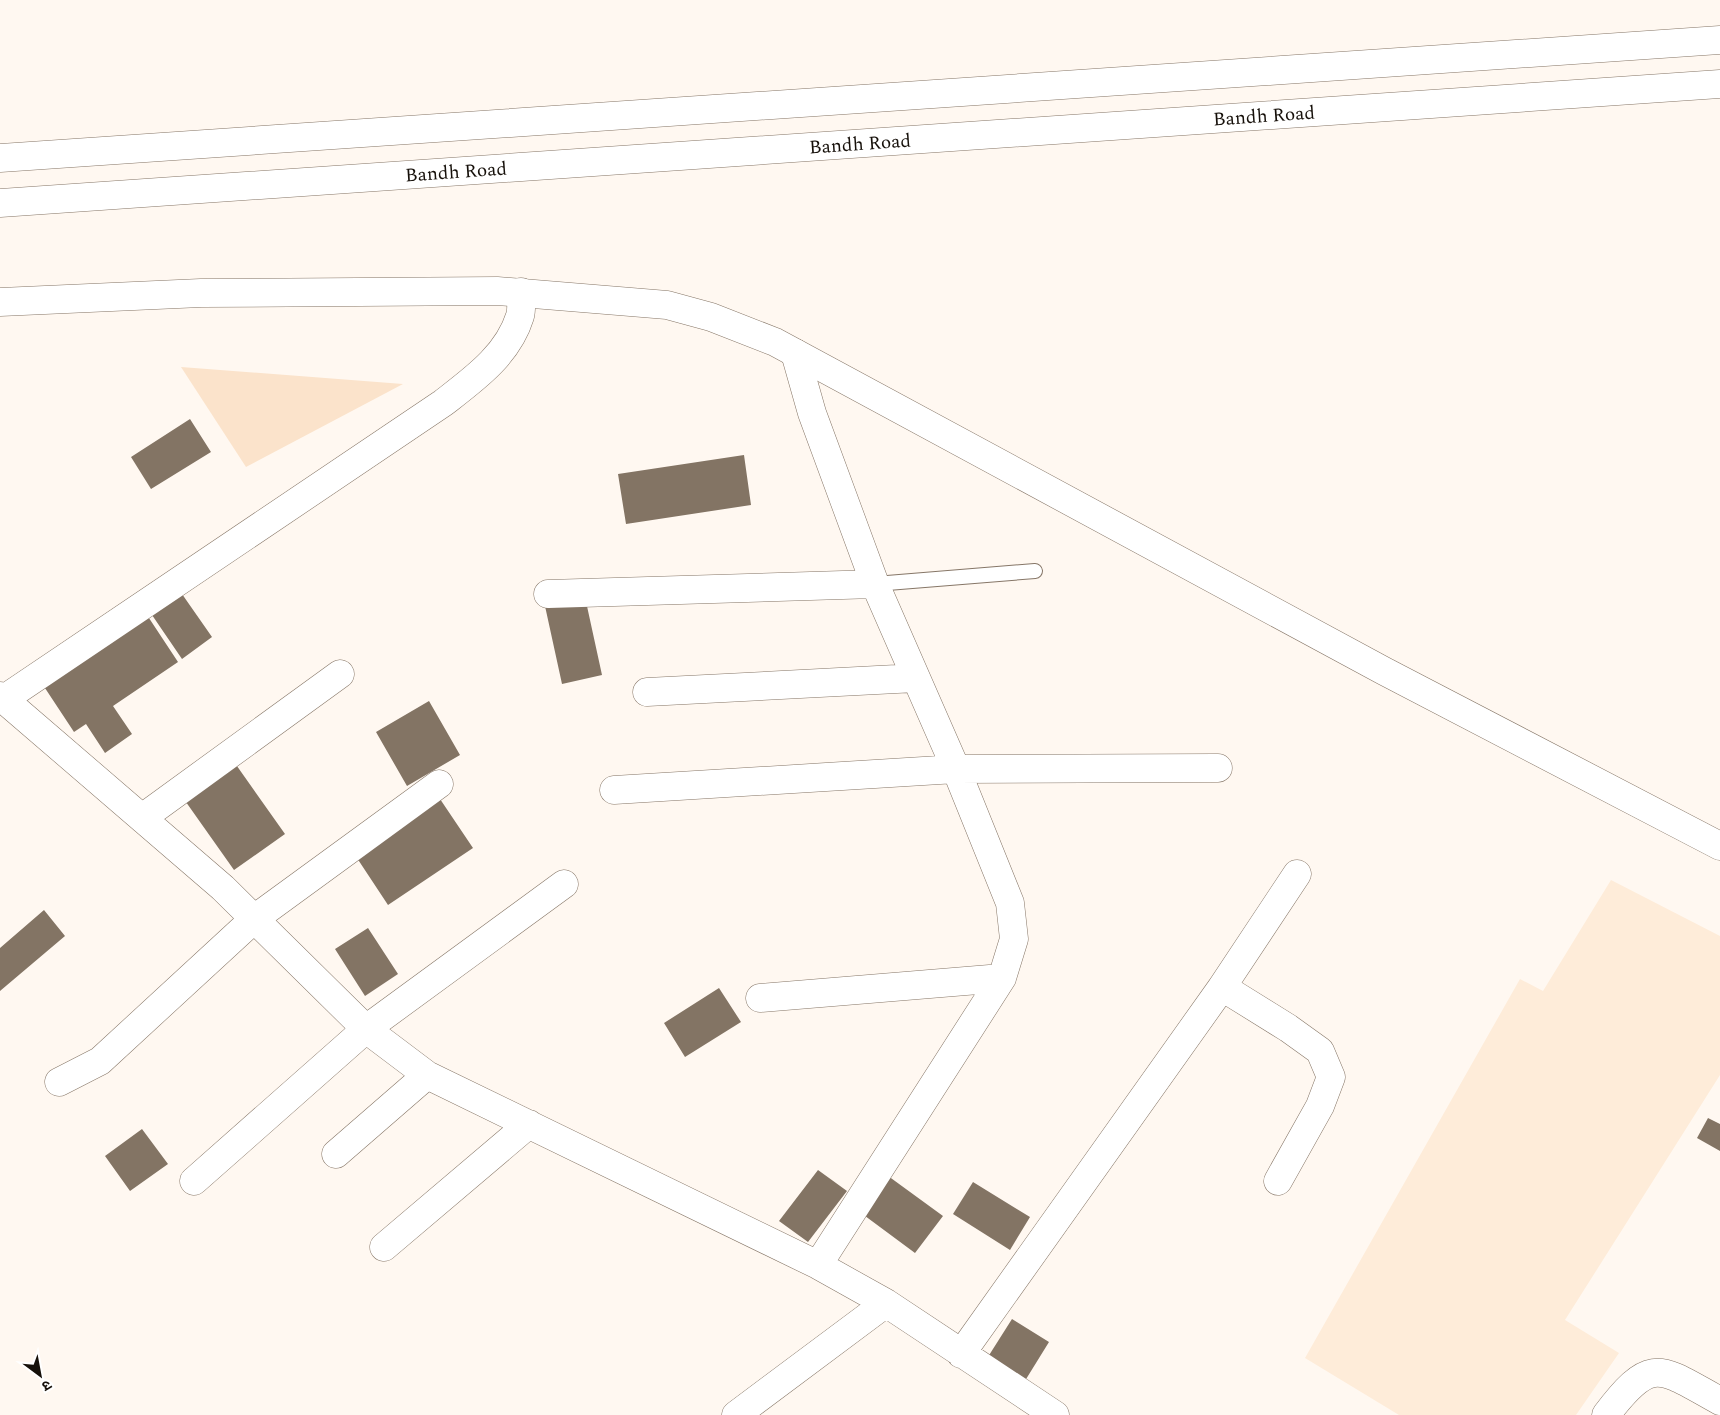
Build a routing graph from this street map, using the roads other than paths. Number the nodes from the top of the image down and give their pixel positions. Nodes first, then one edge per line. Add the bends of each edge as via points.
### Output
1 (1720, 40) edge
2 (1720, 84) edge
3 (0, 158) edge
4 (0, 203) edge
5 (521, 292) junction
6 (0, 302) edge
7 (795, 352) junction
8 (1035, 571) dead end
9 (875, 584) junction
10 (548, 594) dead end
11 (340, 674) dead end
12 (916, 678) junction
13 (647, 692) dead end
14 (2, 697) edge
15 (1218, 768) dead end
16 (956, 769) junction
17 (439, 784) dead end
18 (614, 790) dead end
19 (142, 818) junction
20 (1720, 846) edge
21 (1297, 874) dead end
22 (564, 884) dead end
23 (254, 919) junction
24 (1002, 978) junction
25 (1222, 987) junction
26 (760, 998) dead end
27 (366, 1029) junction
28 (427, 1075) junction
29 (59, 1082) dead end
30 (530, 1124) junction
31 (336, 1154) dead end
32 (194, 1181) dead end
33 (1278, 1181) dead end
34 (384, 1247) dead end
35 (818, 1264) junction
36 (886, 1303) junction
37 (961, 1354) junction
38 (1720, 1401) edge
39 (736, 1415) edge
40 (1055, 1415) edge
41 (1606, 1415) edge

1 - 3 street
2 - 4 street, Bandh Road
5 - 6 street via 201,293
5 - 7 street via 667,305 711,317
5 - 14 street via 520,315 502,352 435,409
7 - 9 street via 812,413
7 - 20 street via 1384,671
8 - 9 lane
9 - 10 street
9 - 12 street
11 - 19 street
12 - 13 street
12 - 16 street
14 - 19 street
15 - 16 street
16 - 18 street
16 - 24 street via 1010,903 1014,939
17 - 23 street
19 - 23 street
21 - 25 street
22 - 27 street
23 - 27 street
23 - 29 street via 118,1046 100,1061
24 - 26 street
24 - 35 street
25 - 33 street via 1320,1051 1331,1077 1320,1106
25 - 37 street
27 - 28 street
27 - 32 street
28 - 30 street
28 - 31 street
30 - 34 street
30 - 35 street
35 - 36 street
36 - 37 street
36 - 39 street
37 - 40 street
38 - 41 street via 1671,1374 1657,1371 1640,1376

